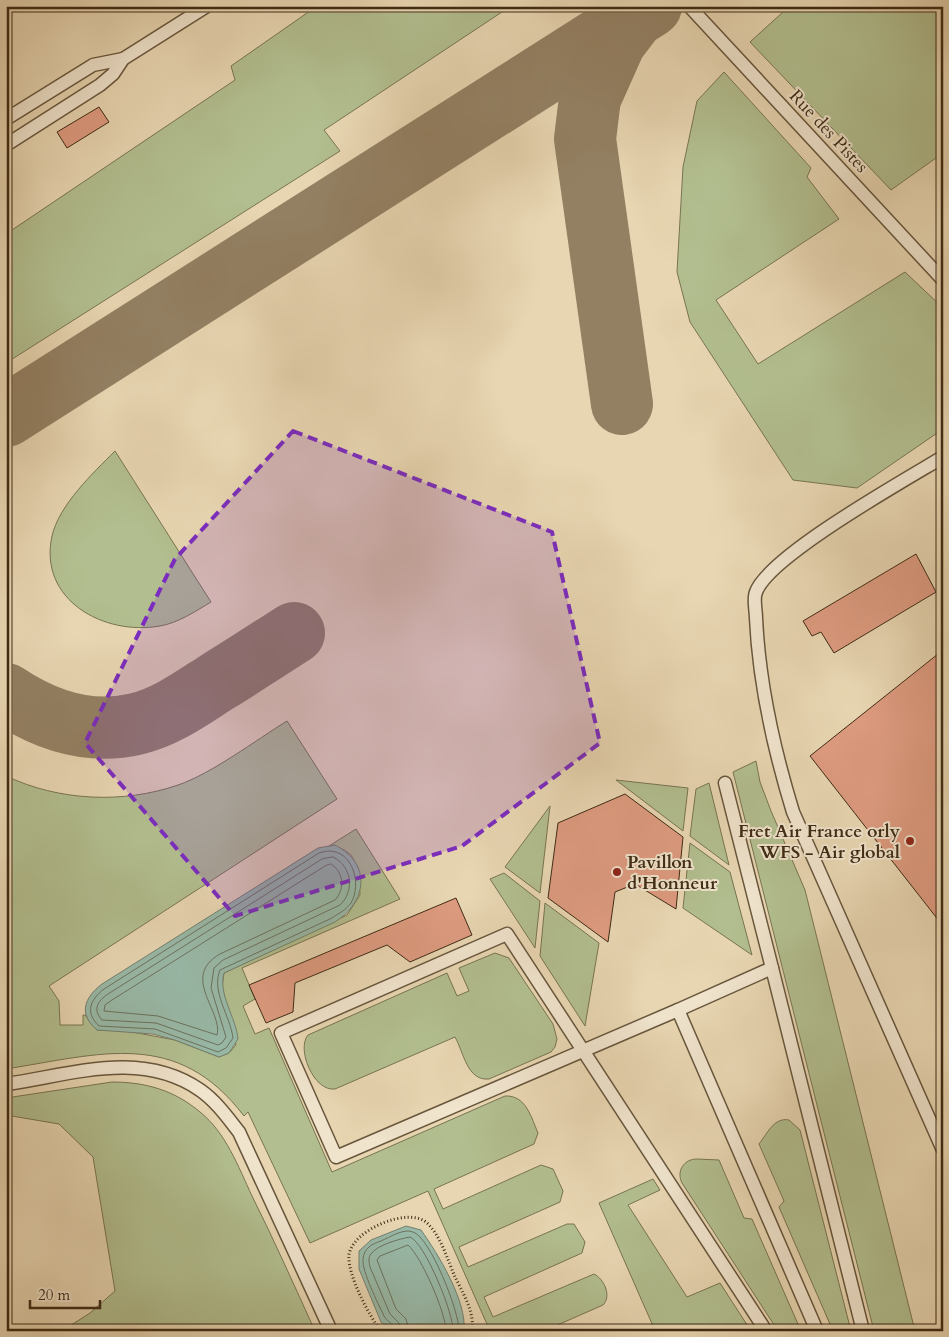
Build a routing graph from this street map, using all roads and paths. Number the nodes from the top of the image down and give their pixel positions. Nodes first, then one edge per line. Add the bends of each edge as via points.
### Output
1 (207, 6) edge
2 (689, 6) edge
3 (123, 58) junction
4 (6, 120) edge
5 (6, 145) edge
6 (943, 280) edge
7 (943, 457) edge
8 (725, 783) dead end
9 (772, 968) junction
10 (678, 1010) junction
11 (583, 1050) junction
12 (6, 1084) edge
13 (943, 1150) edge
14 (331, 1331) edge
15 (381, 1331) edge
16 (472, 1331) edge
17 (766, 1331) edge
18 (817, 1331) edge
19 (863, 1331) edge

1 - 3 lane
2 - 6 lane, Rue des Pistes
3 - 4 lane via 93,65
3 - 5 lane via 113,74 100,85
7 - 13 lane via 825,529 770,572 755,593 757,646 779,765 793,812
8 - 9 lane
9 - 10 lane
9 - 19 lane
10 - 11 lane
10 - 18 lane
11 - 11 lane via 336,1157 281,1033 507,934
11 - 17 lane
12 - 14 lane via 125,1066 175,1077 200,1090 239,1132
15 - 16 path via 364,1303 352,1274 349,1255 355,1241 366,1231 391,1221 414,1218 427,1223 441,1245 468,1306

